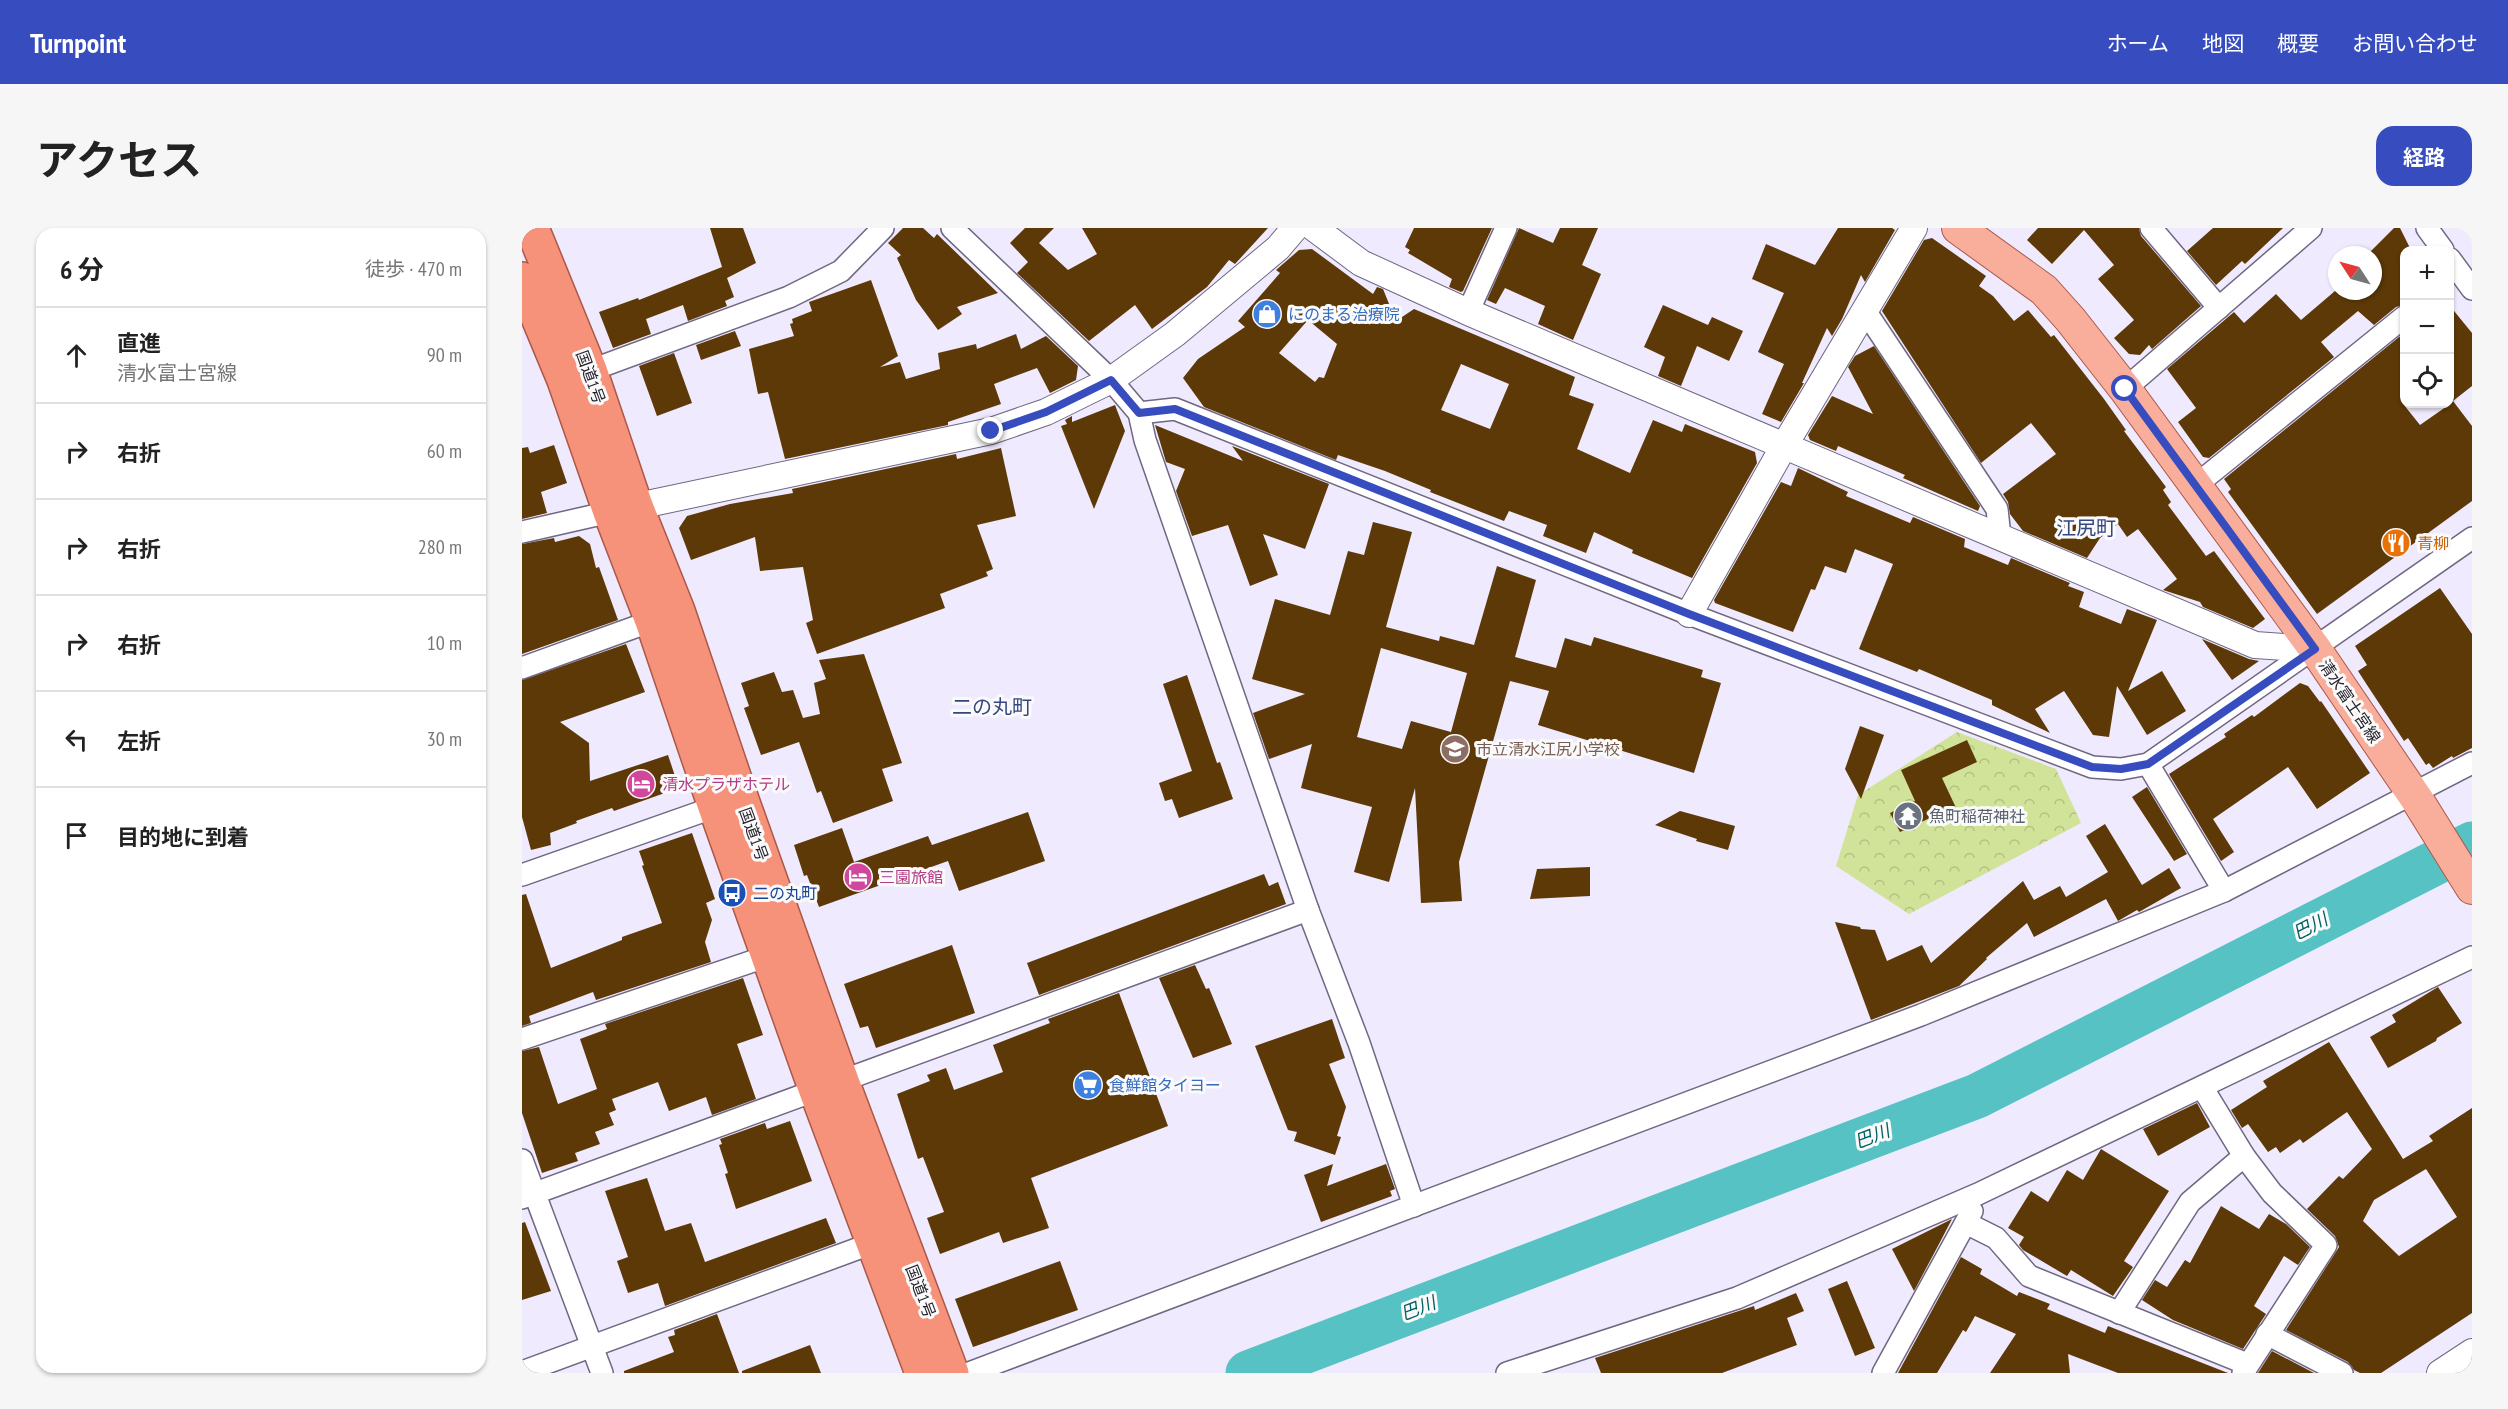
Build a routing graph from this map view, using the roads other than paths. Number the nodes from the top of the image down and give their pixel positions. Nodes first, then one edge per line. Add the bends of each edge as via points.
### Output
1 (532, 228) edge
2 (883, 228) edge
3 (952, 228) edge
4 (1295, 228) edge
5 (1314, 228) edge
6 (1506, 228) edge
7 (1914, 228) edge
8 (1958, 228) edge
9 (2151, 228) edge
10 (2311, 228) edge
11 (2427, 228) edge
12 (2440, 246) edge
13 (522, 279) edge
14 (2220, 308) junction
15 (1864, 309) junction
16 (1468, 312) junction
17 (2400, 320) edge
18 (577, 375) junction
19 (1111, 380) junction
20 (2125, 389) junction
21 (1139, 413) junction
22 (1784, 446) junction
23 (2196, 485) junction
24 (623, 509) junction
25 (522, 532) edge
26 (2000, 537) junction
27 (2472, 538) edge
28 (1689, 614) junction
29 (652, 621) junction
30 (2315, 649) junction
31 (522, 668) edge
32 (2472, 763) edge
33 (2148, 764) junction
34 (2415, 797) junction
35 (715, 807) junction
36 (522, 875) edge
37 (2472, 888) edge
38 (2224, 891) junction
39 (1308, 910) junction
40 (768, 956) junction
41 (2472, 957) edge
42 (522, 1039) edge
43 (829, 1086) junction
44 (2202, 1087) junction
45 (2244, 1156) junction
46 (522, 1160) edge
47 (1978, 1194) junction
48 (528, 1196) edge
49 (1414, 1206) junction
50 (1966, 1223) junction
51 (873, 1243) junction
52 (2119, 1313) junction
53 (2267, 1334) junction
54 (592, 1346) junction
55 (2472, 1352) edge
56 (2245, 1369) edge
57 (522, 1372) edge
58 (1881, 1372) edge
59 (602, 1373) edge
60 (922, 1373) edge
61 (952, 1373) edge
62 (969, 1373) edge
63 (1507, 1373) edge
64 (2342, 1373) edge
65 (2440, 1373) edge

1 - 18 highway, 国道1号
2 - 18 street via 841,271 789,297
3 - 19 street
4 - 19 street via 1278,248 1175,334
5 - 16 street via 1361,263
6 - 16 street
7 - 15 street
8 - 20 main road, 清水富士宮線 via 2043,290
9 - 14 street
10 - 14 street
11 - 12 street
13 - 18 highway, 国道1号
14 - 20 street
15 - 22 street
15 - 26 street via 1997,509
16 - 22 street
17 - 23 street
18 - 24 highway, 国道1号
19 - 21 street
19 - 24 street via 1046,412 991,431
20 - 23 main road, 清水富士宮線
21 - 28 street via 1175,409
21 - 39 street via 1145,440
22 - 26 street
22 - 28 street
23 - 30 main road, 清水富士宮線
24 - 25 street
24 - 29 highway, 国道1号
24 - 43 highway, 国道1号 via 678,611 741,797
26 - 30 street via 2256,645
27 - 30 street
28 - 33 street via 2092,767 2121,769
29 - 31 street
29 - 35 highway, 国道1号
30 - 33 street
30 - 34 main road, 清水富士宮線
32 - 34 street
33 - 38 street
34 - 37 main road, 清水富士宮線
34 - 38 street
35 - 36 street
35 - 40 highway, 国道1号
38 - 49 street via 1921,1015
39 - 43 street
39 - 49 street via 1359,1043
40 - 42 street
40 - 43 highway, 国道1号
41 - 44 street
43 - 48 street
43 - 51 highway, 国道1号
43 - 61 highway, 国道1号
44 - 45 street
44 - 47 street
45 - 52 street via 2190,1202
45 - 53 street via 2272,1193 2326,1245
46 - 48 street
47 - 50 street
47 - 63 street via 1737,1298
48 - 54 street
49 - 62 street
50 - 52 street via 1996,1238 2029,1276
50 - 58 street
51 - 54 street
51 - 60 highway, 国道1号
52 - 56 street
53 - 56 street
53 - 64 street
54 - 57 street
54 - 59 street
55 - 65 street

